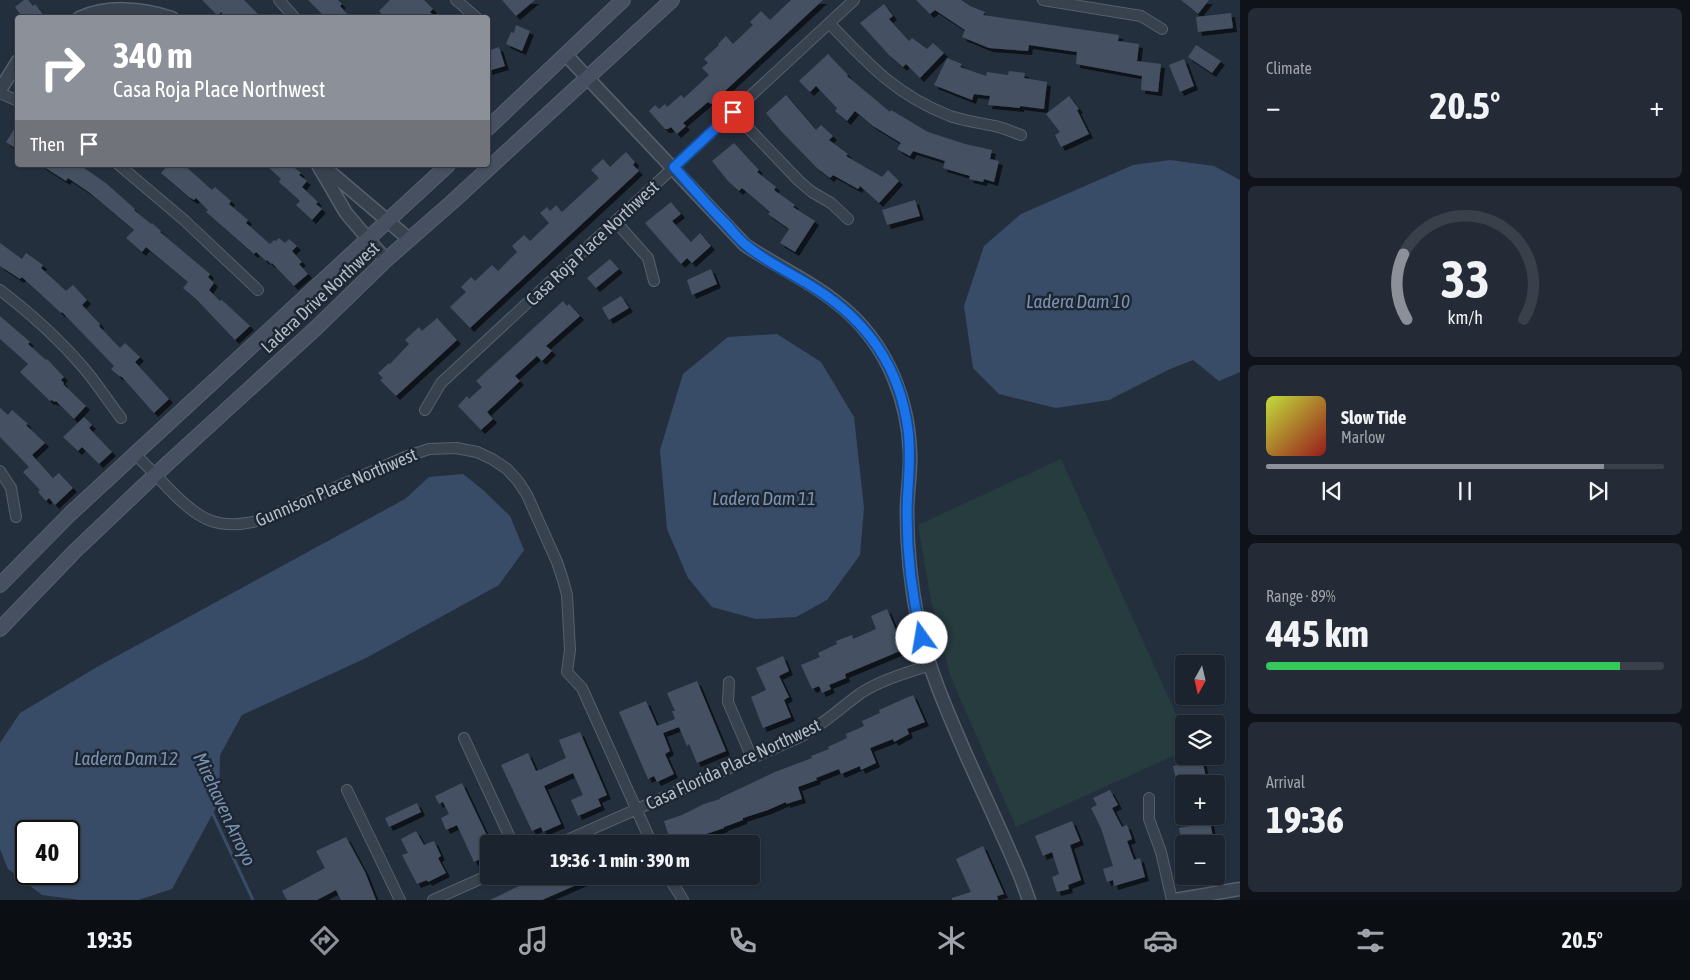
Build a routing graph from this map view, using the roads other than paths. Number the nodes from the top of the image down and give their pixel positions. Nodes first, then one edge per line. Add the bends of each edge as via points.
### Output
1 (279, 0) edge
2 (456, 0) edge
3 (623, 0) edge
4 (672, 0) edge
5 (854, 0) edge
6 (1044, 0) edge
7 (140, 5) edge
8 (84, 15) edge
9 (165, 15) edge
10 (292, 15) edge
11 (474, 15) edge
12 (829, 23) junction
13 (1162, 29) dead end
14 (566, 54) junction
15 (15, 66) edge
16 (587, 77) junction
17 (0, 92) edge
18 (15, 100) edge
19 (733, 112) junction
20 (490, 126) edge
21 (1021, 135) dead end
22 (121, 167) edge
23 (319, 167) edge
24 (324, 167) edge
25 (446, 167) edge
26 (490, 167) edge
27 (490, 167) edge
28 (674, 167) junction
29 (848, 219) dead end
30 (388, 222) junction
31 (616, 222) junction
32 (408, 239) junction
33 (368, 240) junction
34 (386, 260) junction
35 (654, 280) dead end
36 (0, 290) edge
37 (258, 290) dead end
38 (425, 410) dead end
39 (121, 418) dead end
40 (135, 454) junction
41 (0, 471) edge
42 (155, 475) junction
43 (16, 517) dead end
44 (0, 585) edge
45 (0, 629) edge
46 (930, 665) junction
47 (729, 682) dead end
48 (464, 738) dead end
49 (752, 758) junction
50 (347, 790) dead end
51 (1149, 798) dead end
52 (636, 810) junction
53 (509, 835) edge
54 (579, 835) edge
55 (648, 835) edge
56 (480, 878) edge
57 (674, 885) edge
58 (1240, 889) edge
59 (400, 900) edge
60 (432, 900) edge
61 (683, 900) edge
62 (1029, 900) edge
63 (1173, 900) edge

1 - 10 street
2 - 11 street
3 - 14 main road
4 - 16 main road, Ladera Drive Northwest
5 - 12 street, Casa Roja Place Northwest
6 - 13 street via 1141,16
7 - 8 street
7 - 9 street
12 - 19 street, Casa Roja Place Northwest
12 - 21 street via 875,71 924,105
14 - 16 street
14 - 20 main road
15 - 17 street
16 - 27 main road, Ladera Drive Northwest
16 - 28 street
17 - 18 street
19 - 28 street, Casa Roja Place Northwest
19 - 29 street via 800,181
22 - 37 street via 184,220
23 - 33 street via 346,213
24 - 30 street
25 - 30 main road, Ladera Drive Northwest
26 - 32 main road, Ladera Drive Northwest
28 - 31 street, Casa Roja Place Northwest
28 - 46 street via 745,244 850,314 879,347 890,366 908,430 909,555 919,624
30 - 32 street
30 - 33 main road, Ladera Drive Northwest
31 - 35 street via 648,258
31 - 38 street, Casa Roja Place Northwest via 441,383
32 - 34 main road, Ladera Drive Northwest
33 - 34 street
33 - 40 main road, Ladera Drive Northwest
34 - 42 main road, Ladera Drive Northwest
36 - 39 street via 50,332
40 - 42 street, Gunnison Place Northwest
40 - 44 main road, Ladera Drive Northwest
41 - 43 street via 11,488
42 - 45 main road, Ladera Drive Northwest
42 - 52 street, Gunnison Place Northwest via 198,516 230,525 261,520 429,449 456,448 492,458 512,475 527,495 558,562 567,595 570,650 567,672 582,688
46 - 49 street, Casa Florida Place Northwest via 880,683 812,731
46 - 62 street via 944,706
47 - 49 street via 728,702
48 - 53 street
49 - 52 street, Casa Florida Place Northwest
50 - 59 street
51 - 63 street via 1149,819
52 - 54 street, Casa Florida Place Northwest
52 - 55 street, Gunnison Place Northwest
56 - 60 street
57 - 61 street
58 - 63 street

